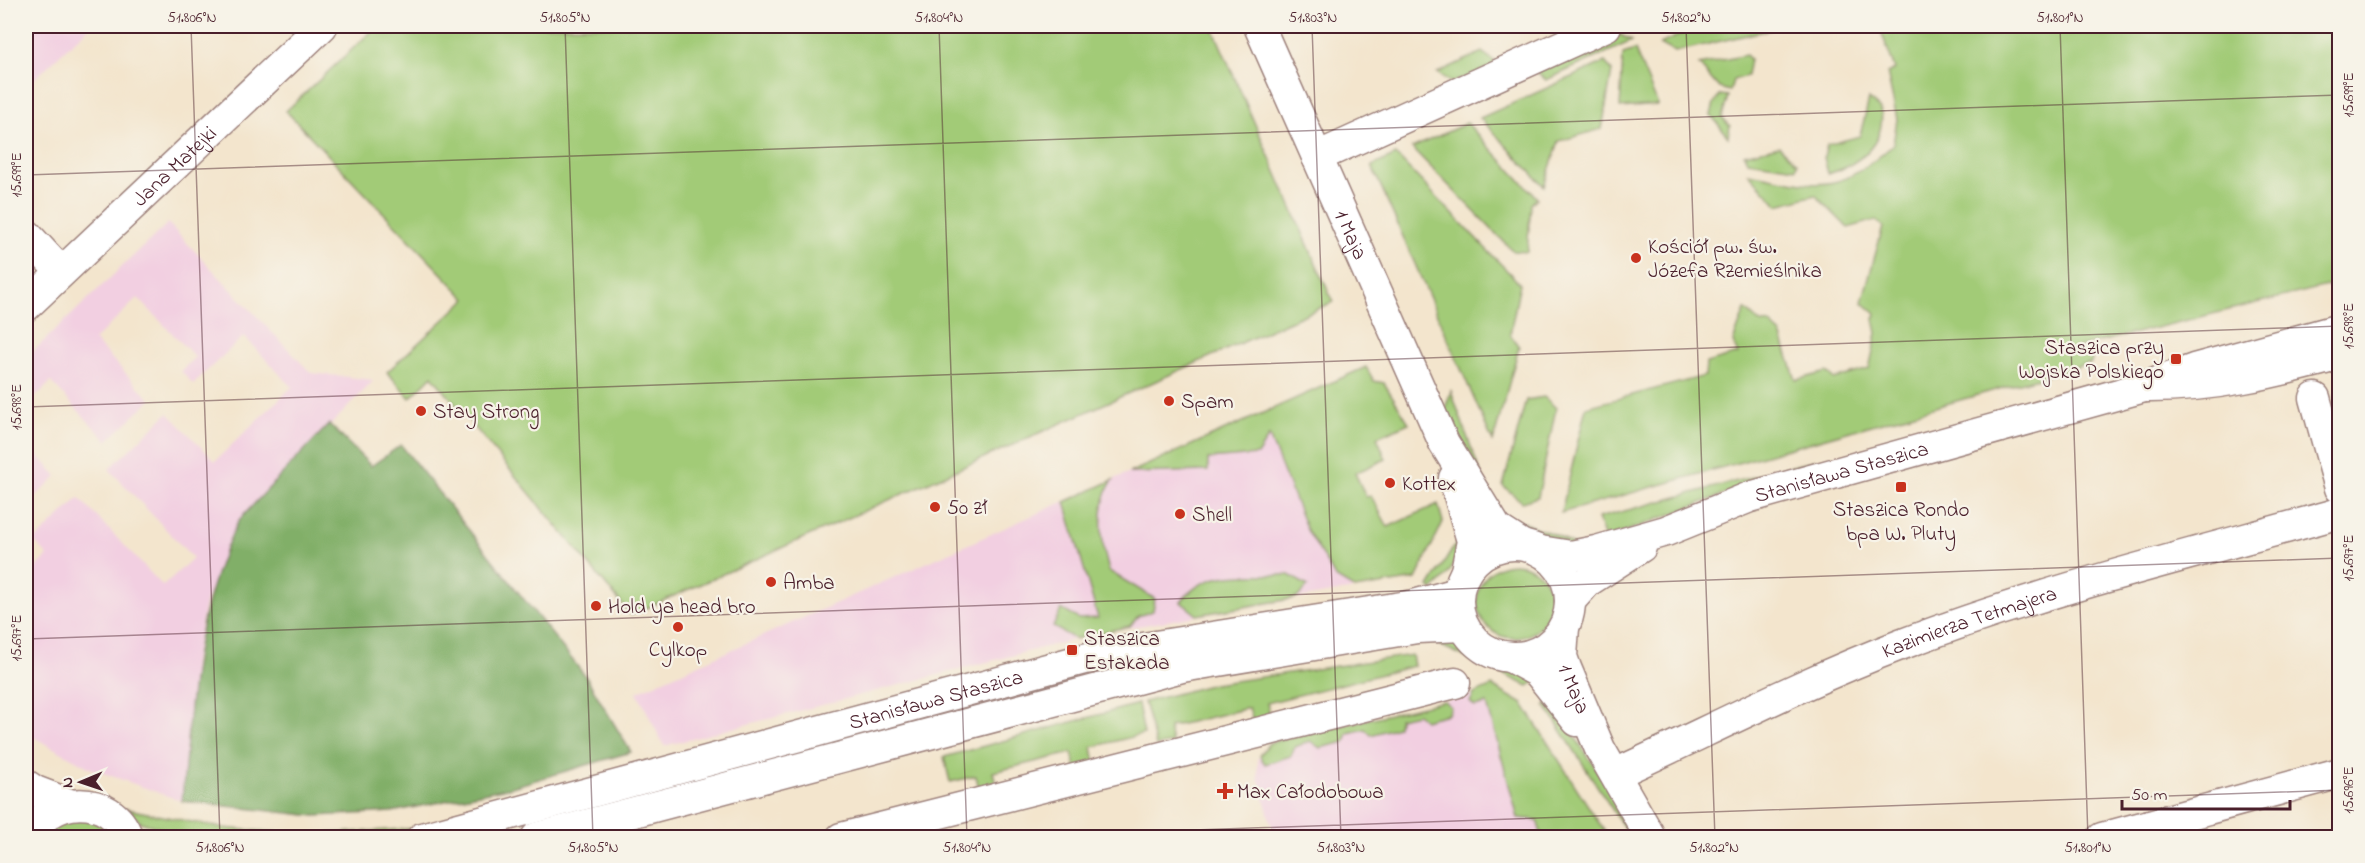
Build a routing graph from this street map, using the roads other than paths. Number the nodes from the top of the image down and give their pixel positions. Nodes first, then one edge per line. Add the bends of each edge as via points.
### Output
1 (322, 26) edge
2 (1259, 26) edge
3 (1606, 26) edge
4 (1317, 157) junction
5 (26, 234) edge
6 (61, 272) junction
7 (26, 306) edge
8 (2340, 329) edge
9 (2340, 355) edge
10 (2144, 387) junction
11 (2315, 398) dead end
12 (1444, 443) junction
13 (2340, 488) edge
14 (2340, 513) edge
15 (1666, 531) junction
16 (1531, 548) junction
17 (1462, 582) junction
18 (1567, 614) junction
19 (1463, 626) junction
20 (1512, 658) junction
21 (1455, 684) dead end
22 (1600, 749) junction
23 (2340, 773) edge
24 (1615, 774) junction
25 (26, 785) edge
26 (69, 804) junction
27 (467, 832) edge
28 (134, 835) edge
29 (27, 836) edge
30 (422, 837) edge
31 (536, 837) edge
32 (841, 837) edge
33 (1651, 837) edge
34 (2102, 837) edge

1 - 6 street, Jana Matejki
2 - 4 street, 1 Maja
3 - 4 street
4 - 12 street, 1 Maja
5 - 6 street
6 - 7 street, Jana Matejki
8 - 10 street, Stanisława Staszica via 2194,369
9 - 10 street, Stanisława Staszica via 2263,376 2200,386
10 - 15 street, Stanisława Staszica via 1750,497
11 - 13 street
12 - 16 street, 1 Maja via 1497,529
12 - 17 street, 1 Maja via 1472,541
14 - 24 street, Kazimierza Tetmajera via 2106,578 1899,645
15 - 16 street, Stanisława Staszica via 1579,554
15 - 18 street via 1587,582
16 - 17 street via 1506,545 1490,550 1476,559
16 - 18 street via 1562,572 1568,586
17 - 19 street via 1458,609
17 - 27 street, Stanisława Staszica via 1414,605 1099,655
18 - 20 street via 1555,640 1543,650
18 - 22 street, 1 Maja via 1562,657
19 - 20 street via 1483,649
19 - 31 street, Stanisława Staszica via 1417,628 1182,667
20 - 22 street, 1 Maja via 1538,672
21 - 32 street
22 - 24 street, 1 Maja
23 - 34 street
24 - 33 street, 1 Maja
25 - 26 street
26 - 28 street via 86,803 102,808
26 - 29 street via 40,819
27 - 30 street, Stanisława Staszica

